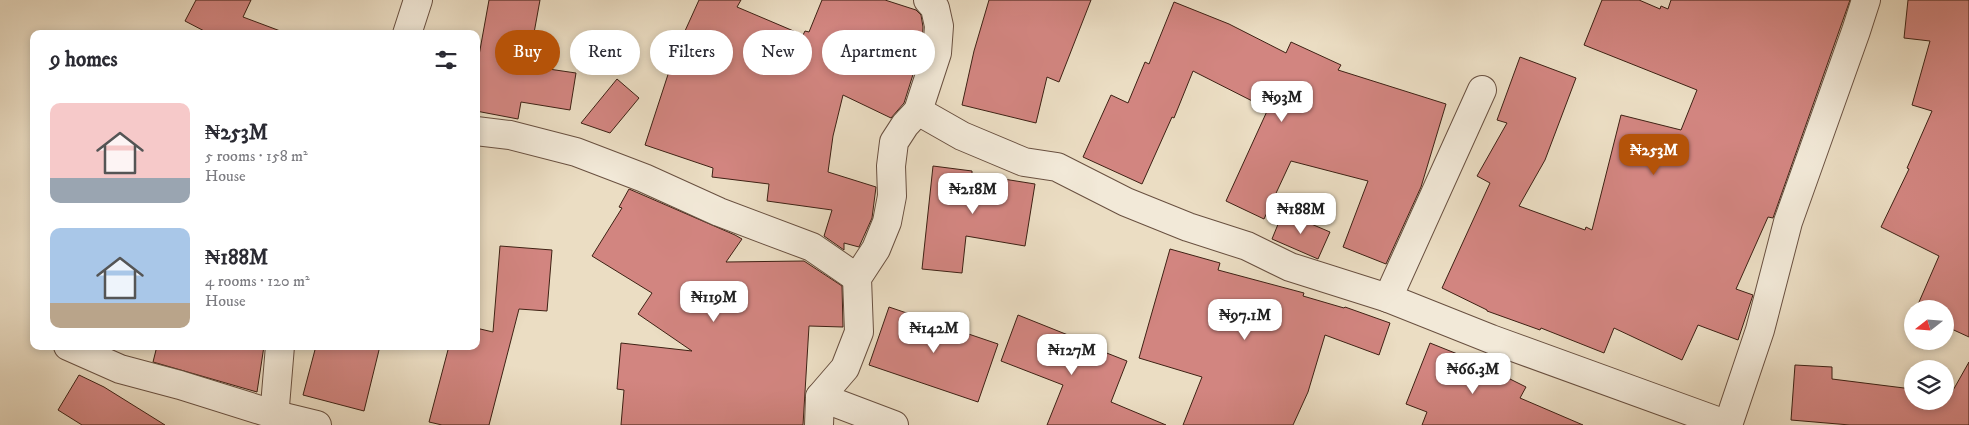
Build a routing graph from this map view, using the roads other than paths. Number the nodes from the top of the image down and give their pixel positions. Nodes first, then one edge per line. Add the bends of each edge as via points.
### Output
1 (418, 0) edge
2 (928, 0) edge
3 (1866, 0) edge
4 (408, 30) edge
5 (1482, 90) dead end
6 (918, 111) junction
7 (480, 131) edge
8 (857, 278) junction
9 (1388, 298) junction
10 (77, 350) edge
11 (280, 350) edge
12 (820, 397) junction
13 (276, 420) edge
14 (317, 425) edge
15 (819, 425) edge
16 (894, 425) edge
17 (1728, 425) edge

1 - 4 street
2 - 6 street via 934,8 938,26 937,53
3 - 17 street via 1788,222 1760,330
5 - 9 street
6 - 8 street via 894,142 892,196 887,222 876,249
6 - 9 street via 962,136 1024,162 1057,167 1126,202 1188,227 1247,246 1290,267
7 - 8 street via 510,135 576,152 644,178 719,212 812,247
8 - 12 street via 858,332 845,368
9 - 17 street
10 - 13 street via 120,369 180,385
11 - 13 street
12 - 15 street
12 - 16 street
13 - 14 street

